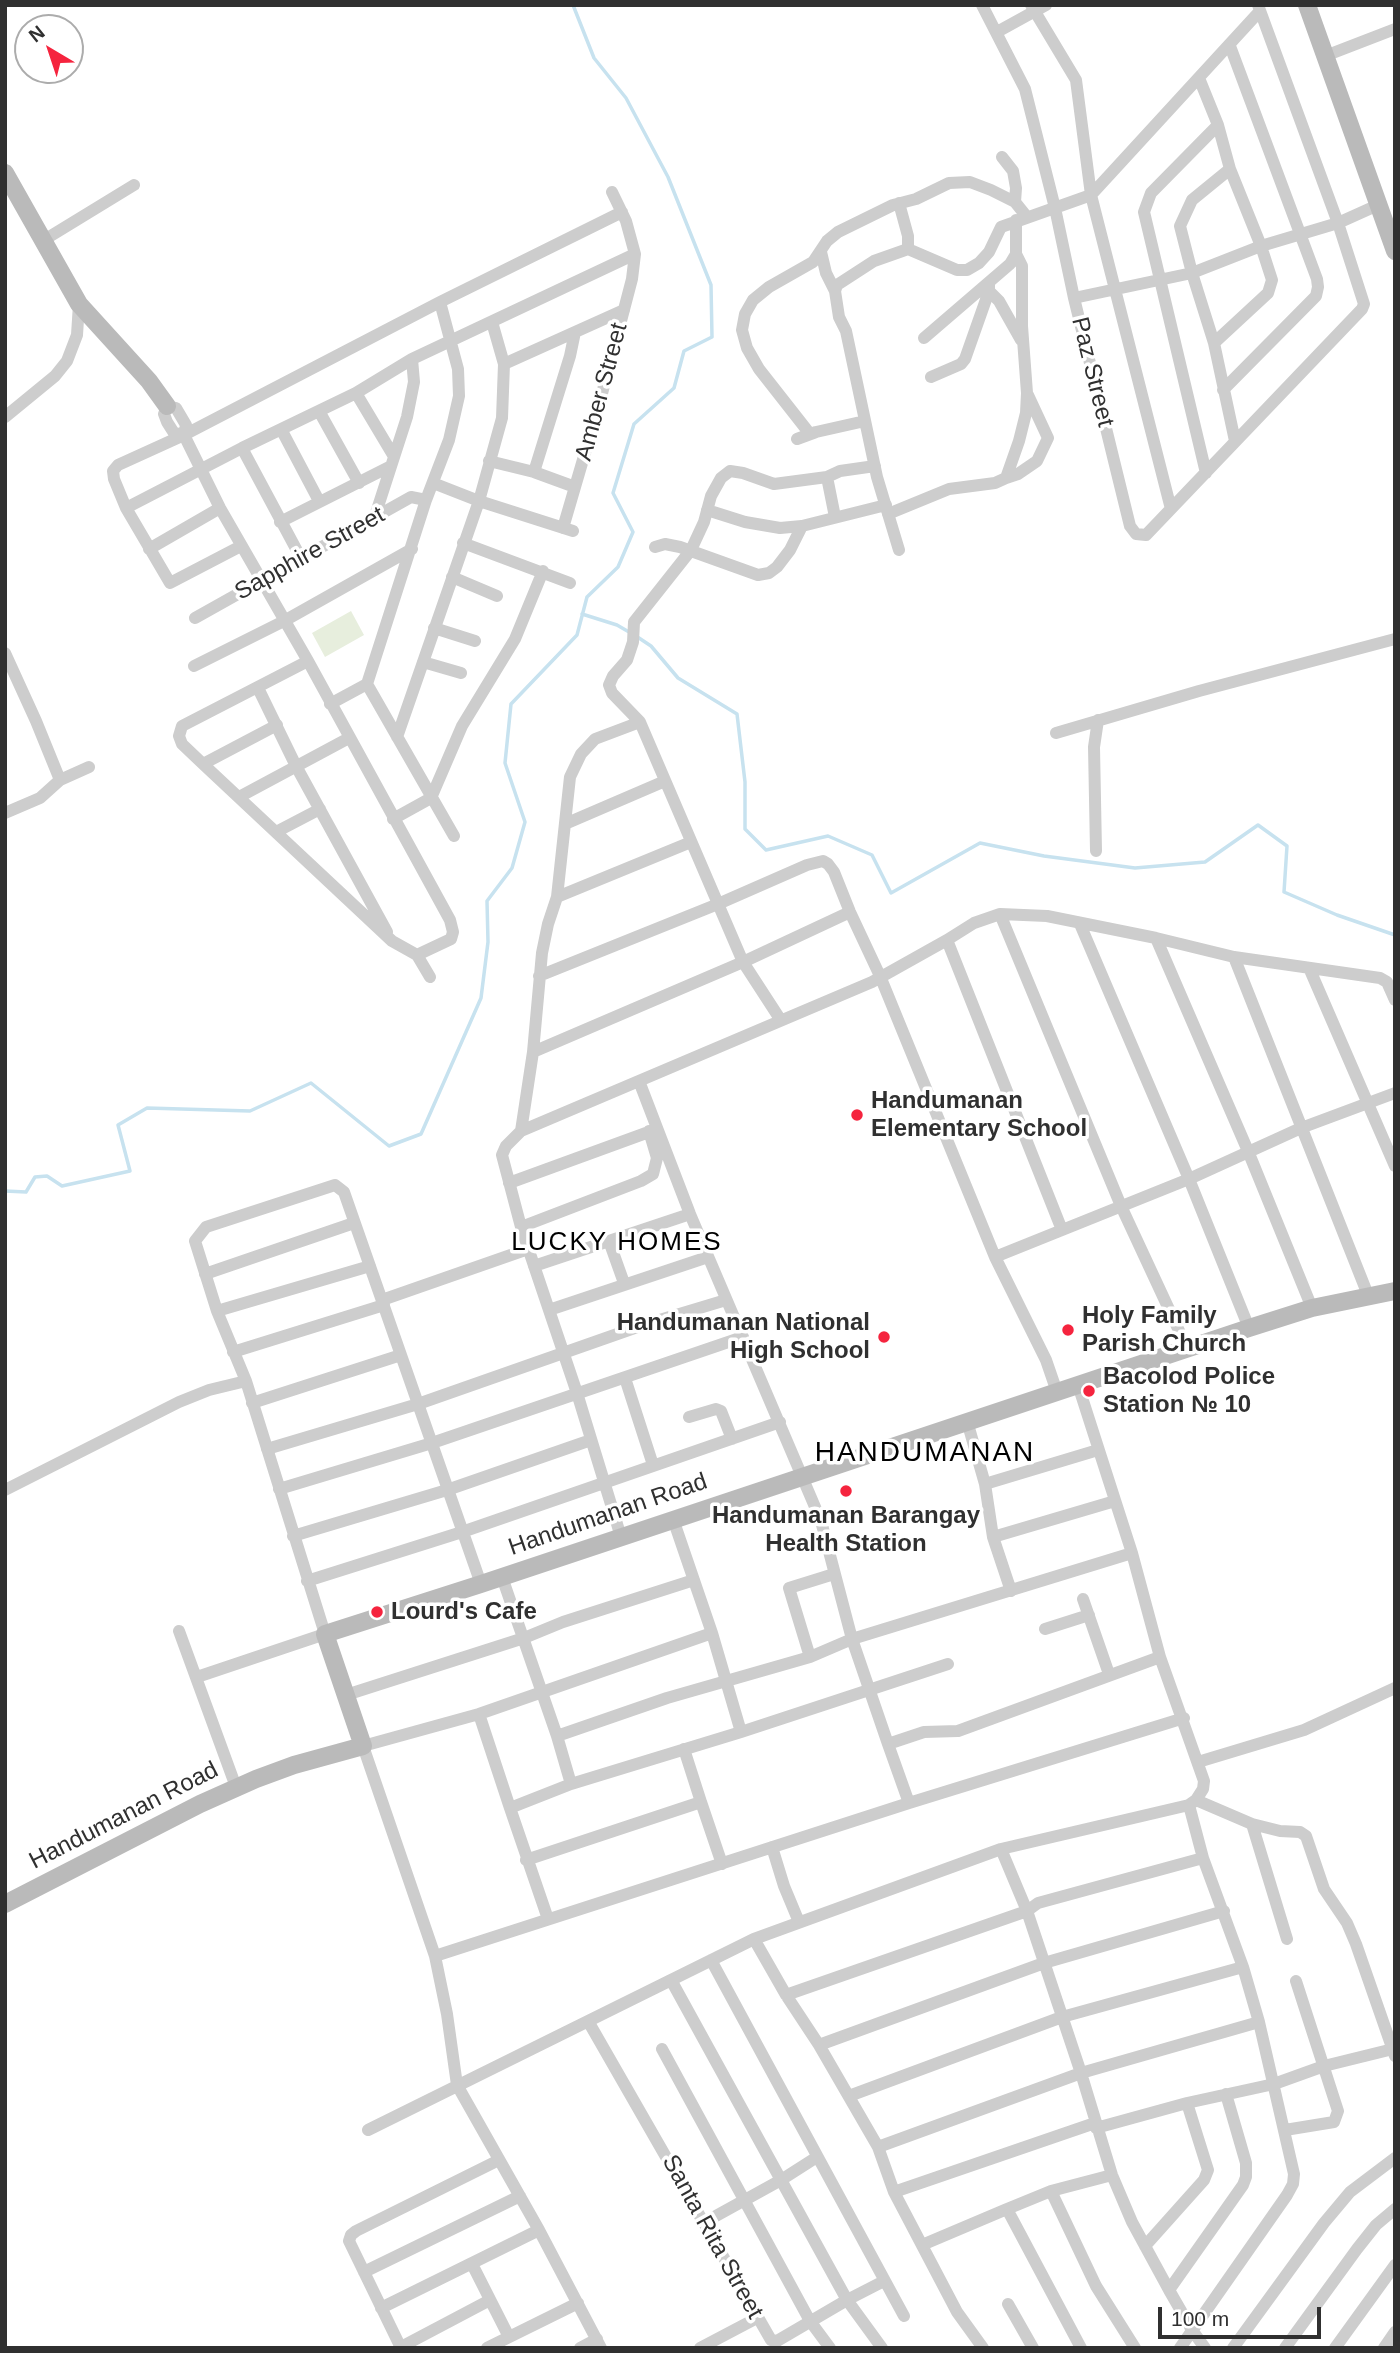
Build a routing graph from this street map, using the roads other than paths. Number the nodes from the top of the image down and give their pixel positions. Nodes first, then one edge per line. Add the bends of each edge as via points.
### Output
1 (982, 5) edge
2 (1307, 5) edge
3 (1038, 8) edge
4 (1259, 8) edge
5 (1395, 29) edge
6 (997, 32) junction
7 (1230, 46) junction
8 (1325, 56) junction
9 (1199, 78) junction
10 (1217, 125) junction
11 (1002, 157) dead end
12 (1230, 169) junction
13 (5, 173) edge
14 (134, 185) dead end
15 (612, 192) dead end
16 (1091, 195) junction
17 (1015, 202) junction
18 (899, 203) junction
19 (1378, 205) junction
20 (1055, 208) junction
21 (622, 212) junction
22 (1022, 219) junction
23 (1338, 223) junction
24 (1300, 234) junction
25 (44, 240) junction
26 (1261, 246) junction
27 (908, 249) junction
28 (1395, 251) edge
29 (821, 252) junction
30 (635, 254) junction
31 (1016, 254) junction
32 (1192, 273) junction
33 (1158, 280) junction
34 (989, 287) junction
35 (1116, 289) junction
36 (835, 291) junction
37 (1074, 298) junction
38 (440, 303) junction
39 (79, 304) junction
40 (624, 310) junction
41 (492, 322) junction
42 (575, 332) junction
43 (924, 338) dead end
44 (450, 342) junction
45 (1023, 343) junction
46 (1214, 343) junction
47 (412, 359) junction
48 (503, 364) junction
49 (931, 377) dead end
50 (1223, 390) junction
51 (356, 393) junction
52 (1027, 393) junction
53 (167, 406) joint
54 (320, 411) junction
55 (5, 417) edge
56 (865, 421) junction
57 (281, 429) junction
58 (184, 435) junction
59 (1235, 441) junction
60 (242, 448) junction
61 (392, 460) junction
62 (489, 461) junction
63 (875, 466) junction
64 (202, 468) junction
65 (534, 472) junction
66 (1206, 473) junction
67 (827, 477) junction
68 (1006, 478) junction
69 (359, 483) junction
70 (433, 483) junction
71 (575, 487) junction
72 (426, 500) junction
73 (319, 501) junction
74 (479, 501) junction
75 (220, 508) junction
76 (126, 509) junction
77 (707, 509) junction
78 (887, 509) junction
79 (1171, 509) junction
80 (835, 517) junction
81 (374, 519) junction
82 (280, 523) junction
83 (802, 526) junction
84 (463, 543) junction
85 (241, 546) junction
86 (655, 547) dead end
87 (149, 549) junction
88 (411, 549) junction
89 (691, 550) junction
90 (899, 550) dead end
91 (302, 560) junction
92 (543, 571) junction
93 (452, 577) junction
94 (261, 581) junction
95 (570, 583) dead end
96 (497, 596) dead end
97 (195, 618) dead end
98 (284, 621) junction
99 (434, 628) junction
100 (1395, 639) edge
101 (475, 641) dead end
102 (5, 653) edge
103 (308, 661) junction
104 (423, 662) junction
105 (194, 666) dead end
106 (461, 673) dead end
107 (367, 684) junction
108 (258, 688) junction
109 (330, 704) junction
110 (1098, 720) junction
111 (640, 722) junction
112 (277, 724) junction
113 (1056, 733) dead end
114 (397, 737) junction
115 (349, 738) junction
116 (203, 764) junction
117 (296, 766) junction
118 (89, 767) dead end
119 (60, 780) junction
120 (665, 781) junction
121 (239, 797) junction
122 (431, 798) junction
123 (320, 809) junction
124 (5, 813) edge
125 (393, 819) junction
126 (565, 824) junction
127 (276, 832) junction
128 (454, 836) dead end
129 (691, 842) junction
130 (1096, 851) dead end
131 (556, 897) junction
132 (718, 905) junction
133 (850, 912) junction
134 (1000, 914) junction
135 (1080, 924) junction
136 (1156, 938) junction
137 (947, 940) junction
138 (392, 941) junction
139 (417, 955) junction
140 (1234, 957) junction
141 (743, 961) junction
142 (1310, 970) junction
143 (539, 976) junction
144 (880, 976) junction
145 (430, 977) dead end
146 (1395, 1000) edge
147 (780, 1019) junction
148 (533, 1052) junction
149 (639, 1081) junction
150 (1395, 1093) edge
151 (1368, 1103) junction
152 (1301, 1128) junction
153 (521, 1130) junction
154 (654, 1130) junction
155 (1248, 1151) junction
156 (1395, 1166) edge
157 (1189, 1179) junction
158 (509, 1183) junction
159 (1121, 1206) junction
160 (690, 1214) junction
161 (354, 1223) junction
162 (521, 1227) junction
163 (1062, 1230) junction
164 (608, 1241) junction
165 (528, 1249) junction
166 (708, 1256) junction
167 (996, 1257) junction
168 (534, 1265) junction
169 (370, 1266) junction
170 (205, 1274) junction
171 (624, 1283) junction
172 (1395, 1291) edge
173 (1368, 1295) junction
174 (726, 1300) junction
175 (383, 1302) junction
176 (1312, 1308) junction
177 (550, 1310) junction
178 (217, 1311) junction
179 (1249, 1328) junction
180 (743, 1337) junction
181 (1187, 1348) junction
182 (233, 1352) junction
183 (563, 1353) junction
184 (401, 1355) junction
185 (625, 1378) junction
186 (246, 1381) junction
187 (1078, 1385) junction
188 (1057, 1392) junction
189 (577, 1393) junction
190 (252, 1402) junction
191 (418, 1404) junction
192 (689, 1418) dead end
193 (967, 1421) junction
194 (780, 1422) junction
195 (732, 1439) junction
196 (591, 1440) junction
197 (432, 1443) junction
198 (267, 1449) junction
199 (1098, 1450) junction
200 (653, 1465) junction
201 (803, 1476) junction
202 (604, 1482) junction
203 (985, 1484) junction
204 (279, 1489) junction
205 (5, 1490) edge
206 (447, 1490) junction
207 (1115, 1501) junction
208 (673, 1519) junction
209 (462, 1532) junction
210 (293, 1536) junction
211 (621, 1537) junction
212 (993, 1537) junction
213 (1132, 1553) junction
214 (834, 1573) junction
215 (502, 1577) junction
216 (694, 1580) junction
217 (307, 1581) junction
218 (481, 1584) junction
219 (1011, 1591) junction
220 (1083, 1599) dead end
221 (1089, 1615) junction
222 (1045, 1629) dead end
223 (179, 1631) dead end
224 (712, 1633) junction
225 (325, 1634) junction
226 (524, 1638) junction
227 (852, 1639) junction
228 (810, 1657) junction
229 (1160, 1657) junction
230 (948, 1664) dead end
231 (1109, 1674) junction
232 (197, 1678) junction
233 (726, 1681) junction
234 (1395, 1688) edge
235 (868, 1689) junction
236 (541, 1690) junction
237 (346, 1695) junction
238 (480, 1714) junction
239 (1184, 1718) junction
240 (741, 1732) junction
241 (557, 1736) junction
242 (888, 1744) junction
243 (363, 1746) junction
244 (684, 1749) junction
245 (1198, 1762) junction
246 (571, 1784) junction
247 (236, 1787) junction
248 (701, 1802) junction
249 (909, 1803) junction
250 (1193, 1803) junction
251 (510, 1808) junction
252 (1252, 1824) junction
253 (772, 1847) junction
254 (1001, 1849) junction
255 (1203, 1857) junction
256 (526, 1860) junction
257 (722, 1864) junction
258 (5, 1904) edge
259 (1027, 1911) junction
260 (1224, 1912) junction
261 (548, 1919) junction
262 (800, 1922) junction
263 (754, 1939) junction
264 (1287, 1939) dead end
265 (435, 1956) junction
266 (711, 1960) junction
267 (1044, 1963) junction
268 (1243, 1967) junction
269 (671, 1980) junction
270 (1296, 1981) dead end
271 (786, 1995) junction
272 (1062, 2017) junction
273 (588, 2021) junction
274 (1259, 2022) junction
275 (820, 2045) junction
276 (662, 2049) dead end
277 (1394, 2052) edge
278 (1324, 2066) junction
279 (1081, 2073) junction
280 (1274, 2084) junction
281 (457, 2085) junction
282 (1226, 2094) junction
283 (849, 2096) junction
284 (1187, 2103) junction
285 (1096, 2126) junction
286 (368, 2130) dead end
287 (1284, 2130) junction
288 (878, 2147) junction
289 (817, 2157) junction
290 (1395, 2158) edge
291 (499, 2160) junction
292 (1112, 2175) junction
293 (781, 2180) junction
294 (1051, 2191) junction
295 (894, 2192) junction
296 (520, 2196) junction
297 (744, 2200) junction
298 (1395, 2208) edge
299 (1007, 2209) junction
300 (705, 2222) junction
301 (539, 2230) junction
302 (922, 2245) junction
303 (1145, 2246) junction
304 (472, 2264) junction
305 (1395, 2265) edge
306 (364, 2272) junction
307 (884, 2281) junction
308 (1169, 2290) junction
309 (490, 2300) junction
310 (848, 2300) junction
311 (578, 2303) junction
312 (1008, 2304) dead end
313 (380, 2308) junction
314 (904, 2316) dead end
315 (757, 2318) junction
316 (810, 2321) junction
317 (1192, 2330) junction
318 (1395, 2332) edge
319 (509, 2337) junction
320 (599, 2344) edge
321 (401, 2347) edge
322 (487, 2348) edge
323 (580, 2348) edge
324 (700, 2348) edge
325 (830, 2348) edge
326 (882, 2348) edge
327 (983, 2348) edge
328 (1033, 2348) edge
329 (1081, 2348) edge
330 (1135, 2348) edge
331 (1180, 2348) edge
332 (1205, 2348) edge
333 (1233, 2348) edge
334 (1285, 2348) edge
335 (1335, 2348) edge
336 (1384, 2348) edge

1 - 6 street, Paz Street
2 - 8 street
3 - 6 street
3 - 16 street via 1076,80
4 - 7 street
4 - 23 street
5 - 8 street
6 - 20 street, Paz Street via 1025,89
7 - 9 street
7 - 24 street
8 - 19 street
9 - 10 street
9 - 16 street
10 - 12 street
10 - 33 street via 1152,193 1144,212
11 - 17 street via 1013,171
12 - 26 street
12 - 32 street via 1192,200 1180,226
13 - 25 street
14 - 25 street
15 - 21 street
16 - 20 street
16 - 35 street
17 - 18 street via 970,182 950,183
17 - 22 street
18 - 27 street
18 - 29 street via 838,232
19 - 23 street
19 - 28 street
20 - 22 street
20 - 37 street, Paz Street
21 - 30 street
21 - 38 street
22 - 27 street via 1001,227 989,253 967,270
22 - 31 street
23 - 24 street
23 - 59 street via 1364,297 1362,309
24 - 26 street
24 - 50 street via 1317,279 1316,296
25 - 39 street
26 - 32 street
26 - 46 street via 1272,286
27 - 36 street via 848,276
29 - 36 street
29 - 56 street via 753,300 742,330 747,348 803,437
30 - 40 street, Amber Street
30 - 41 street
31 - 34 street
31 - 45 street via 1022,265
32 - 33 street
32 - 46 street
33 - 35 street
33 - 66 street
34 - 43 street
34 - 45 street
34 - 49 street via 965,359
35 - 37 street
35 - 79 street
36 - 56 street
37 - 79 street, Paz Street via 1130,526 1136,534 1146,535
38 - 44 street
38 - 58 street
39 - 53 street
39 - 55 street via 77,335 67,361
40 - 42 street
40 - 71 street, Amber Street
41 - 44 street
41 - 48 street
42 - 48 street
42 - 65 street
44 - 47 street
44 - 70 street via 459,396
45 - 52 street
46 - 50 street
47 - 51 street
47 - 61 street via 412,395
48 - 62 street via 502,418
50 - 59 street
51 - 54 street
51 - 61 street
52 - 68 street via 1026,413
52 - 68 street via 1048,438 1037,461
53 - 58 street via 167,422 174,433
54 - 57 street
54 - 69 street
56 - 63 street
57 - 60 street
57 - 73 street
58 - 64 street
58 - 76 street via 113,471
59 - 66 street
60 - 64 street
60 - 82 street
61 - 69 street
61 - 81 street
62 - 65 street
62 - 74 street
63 - 67 street
63 - 78 street
64 - 75 street
64 - 76 street
65 - 71 street
66 - 79 street
67 - 77 street via 774,484 730,471 721,478
67 - 80 street
68 - 78 street via 949,489
69 - 73 street
70 - 72 street
70 - 74 street
71 - 74 street, Amber Street via 568,530
72 - 81 street, Sapphire Street via 411,497
72 - 88 street
73 - 82 street
74 - 84 street
75 - 85 street
75 - 87 street
76 - 87 street
77 - 83 street via 763,526
77 - 89 street
78 - 80 street
78 - 90 street
80 - 83 street
81 - 91 street, Sapphire Street
82 - 91 street
83 - 89 street via 778,567 758,575
84 - 92 street
84 - 93 street
85 - 87 street via 170,583
85 - 94 street
86 - 89 street via 665,544
88 - 98 street
88 - 107 street
89 - 111 street via 634,622 627,660 610,685
91 - 94 street, Sapphire Street
92 - 95 street
92 - 122 street via 515,639 462,726
93 - 96 street
93 - 99 street
94 - 97 street, Sapphire Street
94 - 98 street
98 - 103 street
98 - 105 street
99 - 101 street
99 - 104 street
100 - 110 street
102 - 119 street
103 - 108 street
103 - 109 street
104 - 106 street
104 - 114 street
107 - 109 street
107 - 114 street
108 - 112 street
108 - 116 street via 182,726 182,744
109 - 115 street
110 - 113 street
110 - 130 street via 1094,747
111 - 120 street
111 - 126 street via 595,739 581,754 570,777
112 - 116 street
112 - 117 street
114 - 122 street
115 - 117 street
115 - 125 street
116 - 121 street
117 - 121 street
117 - 123 street
118 - 119 street
119 - 124 street via 40,798
120 - 126 street
120 - 129 street
121 - 127 street
122 - 125 street
122 - 128 street
123 - 127 street
123 - 138 street
125 - 139 street via 453,932 451,939
126 - 131 street
127 - 138 street
129 - 131 street
129 - 132 street
131 - 143 street
132 - 133 street via 823,861 834,872
132 - 141 street
132 - 143 street
133 - 141 street
133 - 144 street
134 - 135 street via 1047,916
134 - 137 street
134 - 159 street
135 - 136 street
135 - 157 street
136 - 140 street
136 - 155 street
137 - 144 street
137 - 163 street
138 - 139 street
139 - 145 street
140 - 142 street
140 - 152 street
141 - 147 street
141 - 148 street
142 - 146 street via 1384,980
142 - 151 street
143 - 148 street
144 - 147 street
144 - 167 street
147 - 149 street
148 - 153 street
149 - 153 street
149 - 154 street
150 - 151 street
151 - 152 street
151 - 156 street
152 - 155 street
152 - 173 street
153 - 158 street via 502,1155
154 - 158 street
154 - 160 street
154 - 162 street via 657,1158 653,1174
155 - 157 street
155 - 176 street
157 - 159 street
157 - 179 street
158 - 162 street
159 - 163 street
159 - 181 street
160 - 164 street
160 - 166 street
161 - 169 street
161 - 170 street
161 - 170 street via 344,1192 335,1185 205,1227 195,1241
162 - 165 street
163 - 167 street
164 - 168 street
164 - 171 street
165 - 168 street
165 - 175 street
166 - 171 street
166 - 174 street
167 - 188 street
168 - 177 street
169 - 175 street
169 - 178 street
170 - 178 street
171 - 177 street
172 - 173 street, Handumanan Road
173 - 176 street, Handumanan Road
174 - 180 street
174 - 183 street
175 - 182 street
175 - 184 street
176 - 179 street, Handumanan Road
177 - 183 street
178 - 182 street
179 - 181 street, Handumanan Road
180 - 185 street
180 - 194 street
181 - 187 street, Handumanan Road
182 - 186 street
183 - 189 street
183 - 191 street
184 - 190 street
184 - 191 street
185 - 189 street
185 - 200 street
186 - 190 street
186 - 205 street via 179,1402
187 - 188 street, Handumanan Road
187 - 199 street
188 - 193 street, Handumanan Road
189 - 196 street
189 - 197 street
190 - 198 street
191 - 197 street
191 - 198 street
192 - 195 street via 721,1411
193 - 201 street, Handumanan Road
193 - 203 street
194 - 195 street
194 - 201 street
195 - 200 street
196 - 202 street
196 - 206 street
197 - 204 street
197 - 206 street
198 - 204 street
199 - 203 street
199 - 207 street
200 - 202 street
201 - 208 street, Handumanan Road
201 - 214 street
202 - 209 street
202 - 211 street
203 - 212 street
204 - 210 street
206 - 209 street
206 - 210 street
207 - 212 street
207 - 213 street
208 - 211 street, Handumanan Road
208 - 216 street
209 - 217 street
209 - 218 street
210 - 217 street
211 - 215 street, Handumanan Road
212 - 219 street
213 - 219 street
213 - 229 street
214 - 227 street
214 - 228 street via 789,1588
215 - 218 street, Handumanan Road
215 - 226 street
216 - 224 street
216 - 226 street
217 - 225 street
218 - 225 street, Handumanan Road
219 - 227 street
220 - 221 street
221 - 222 street
221 - 231 street
223 - 232 street
224 - 233 street
224 - 236 street
225 - 232 street
225 - 237 street
226 - 236 street
226 - 237 street
227 - 228 street
227 - 235 street
228 - 233 street
229 - 231 street
229 - 239 street
230 - 235 street
231 - 242 street via 958,1731 923,1731
232 - 247 street
233 - 240 street
233 - 241 street
234 - 245 street via 1304,1730
235 - 240 street
235 - 242 street
236 - 238 street
236 - 241 street
237 - 243 street
238 - 243 street
238 - 251 street
239 - 245 street
239 - 249 street
240 - 244 street
241 - 246 street
242 - 249 street
243 - 247 street, Handumanan Road
243 - 265 street
244 - 246 street
244 - 248 street
245 - 250 street via 1204,1781
246 - 251 street
247 - 258 street, Handumanan Road
248 - 256 street
248 - 257 street
249 - 253 street
250 - 252 street
250 - 254 street
250 - 255 street
251 - 256 street
252 - 264 street
252 - 277 street via 1306,1836 1324,1889 1356,1944
253 - 257 street
253 - 262 street
254 - 259 street
254 - 262 street
255 - 259 street via 1038,1903
255 - 260 street
256 - 261 street
257 - 261 street
259 - 267 street
259 - 271 street
260 - 267 street
260 - 268 street
261 - 265 street
262 - 263 street
263 - 266 street
263 - 271 street
265 - 281 street
266 - 269 street
266 - 289 street
267 - 272 street
267 - 275 street
268 - 272 street
268 - 274 street
269 - 273 street
269 - 293 street
270 - 278 street
271 - 275 street
272 - 279 street
272 - 283 street
273 - 281 street
273 - 300 street, Santa Rita Street
274 - 279 street
274 - 280 street
275 - 283 street
276 - 297 street
277 - 278 street
278 - 280 street
278 - 287 street via 1337,2119
279 - 285 street
279 - 288 street
280 - 282 street
280 - 287 street
281 - 286 street
281 - 291 street
282 - 284 street
282 - 308 street via 1247,2162 1246,2177
283 - 288 street
284 - 285 street
284 - 303 street via 1208,2170
285 - 292 street
285 - 295 street
287 - 317 street via 1293,2184
288 - 295 street
289 - 293 street
289 - 307 street
290 - 333 street via 1350,2192
291 - 296 street
291 - 306 street via 356,2231 349,2241
292 - 294 street
292 - 303 street
293 - 297 street
293 - 310 street
294 - 299 street
294 - 330 street via 1096,2286
295 - 302 street
296 - 301 street
296 - 306 street
297 - 300 street
297 - 316 street
298 - 334 street via 1357,2249
299 - 302 street
299 - 329 street
300 - 315 street, Santa Rita Street
301 - 304 street
301 - 311 street
302 - 327 street via 957,2312
303 - 308 street
304 - 309 street
304 - 313 street
305 - 335 street
306 - 313 street
307 - 310 street, Santa Rita Street
307 - 314 street
308 - 317 street
309 - 319 street
309 - 321 street
310 - 316 street, Santa Rita Street
310 - 326 street
311 - 319 street
311 - 320 street
312 - 328 street
313 - 321 street
315 - 316 street, Santa Rita Street via 774,2342
315 - 324 street
316 - 325 street
317 - 331 street
317 - 332 street
318 - 336 street
319 - 322 street
320 - 323 street

